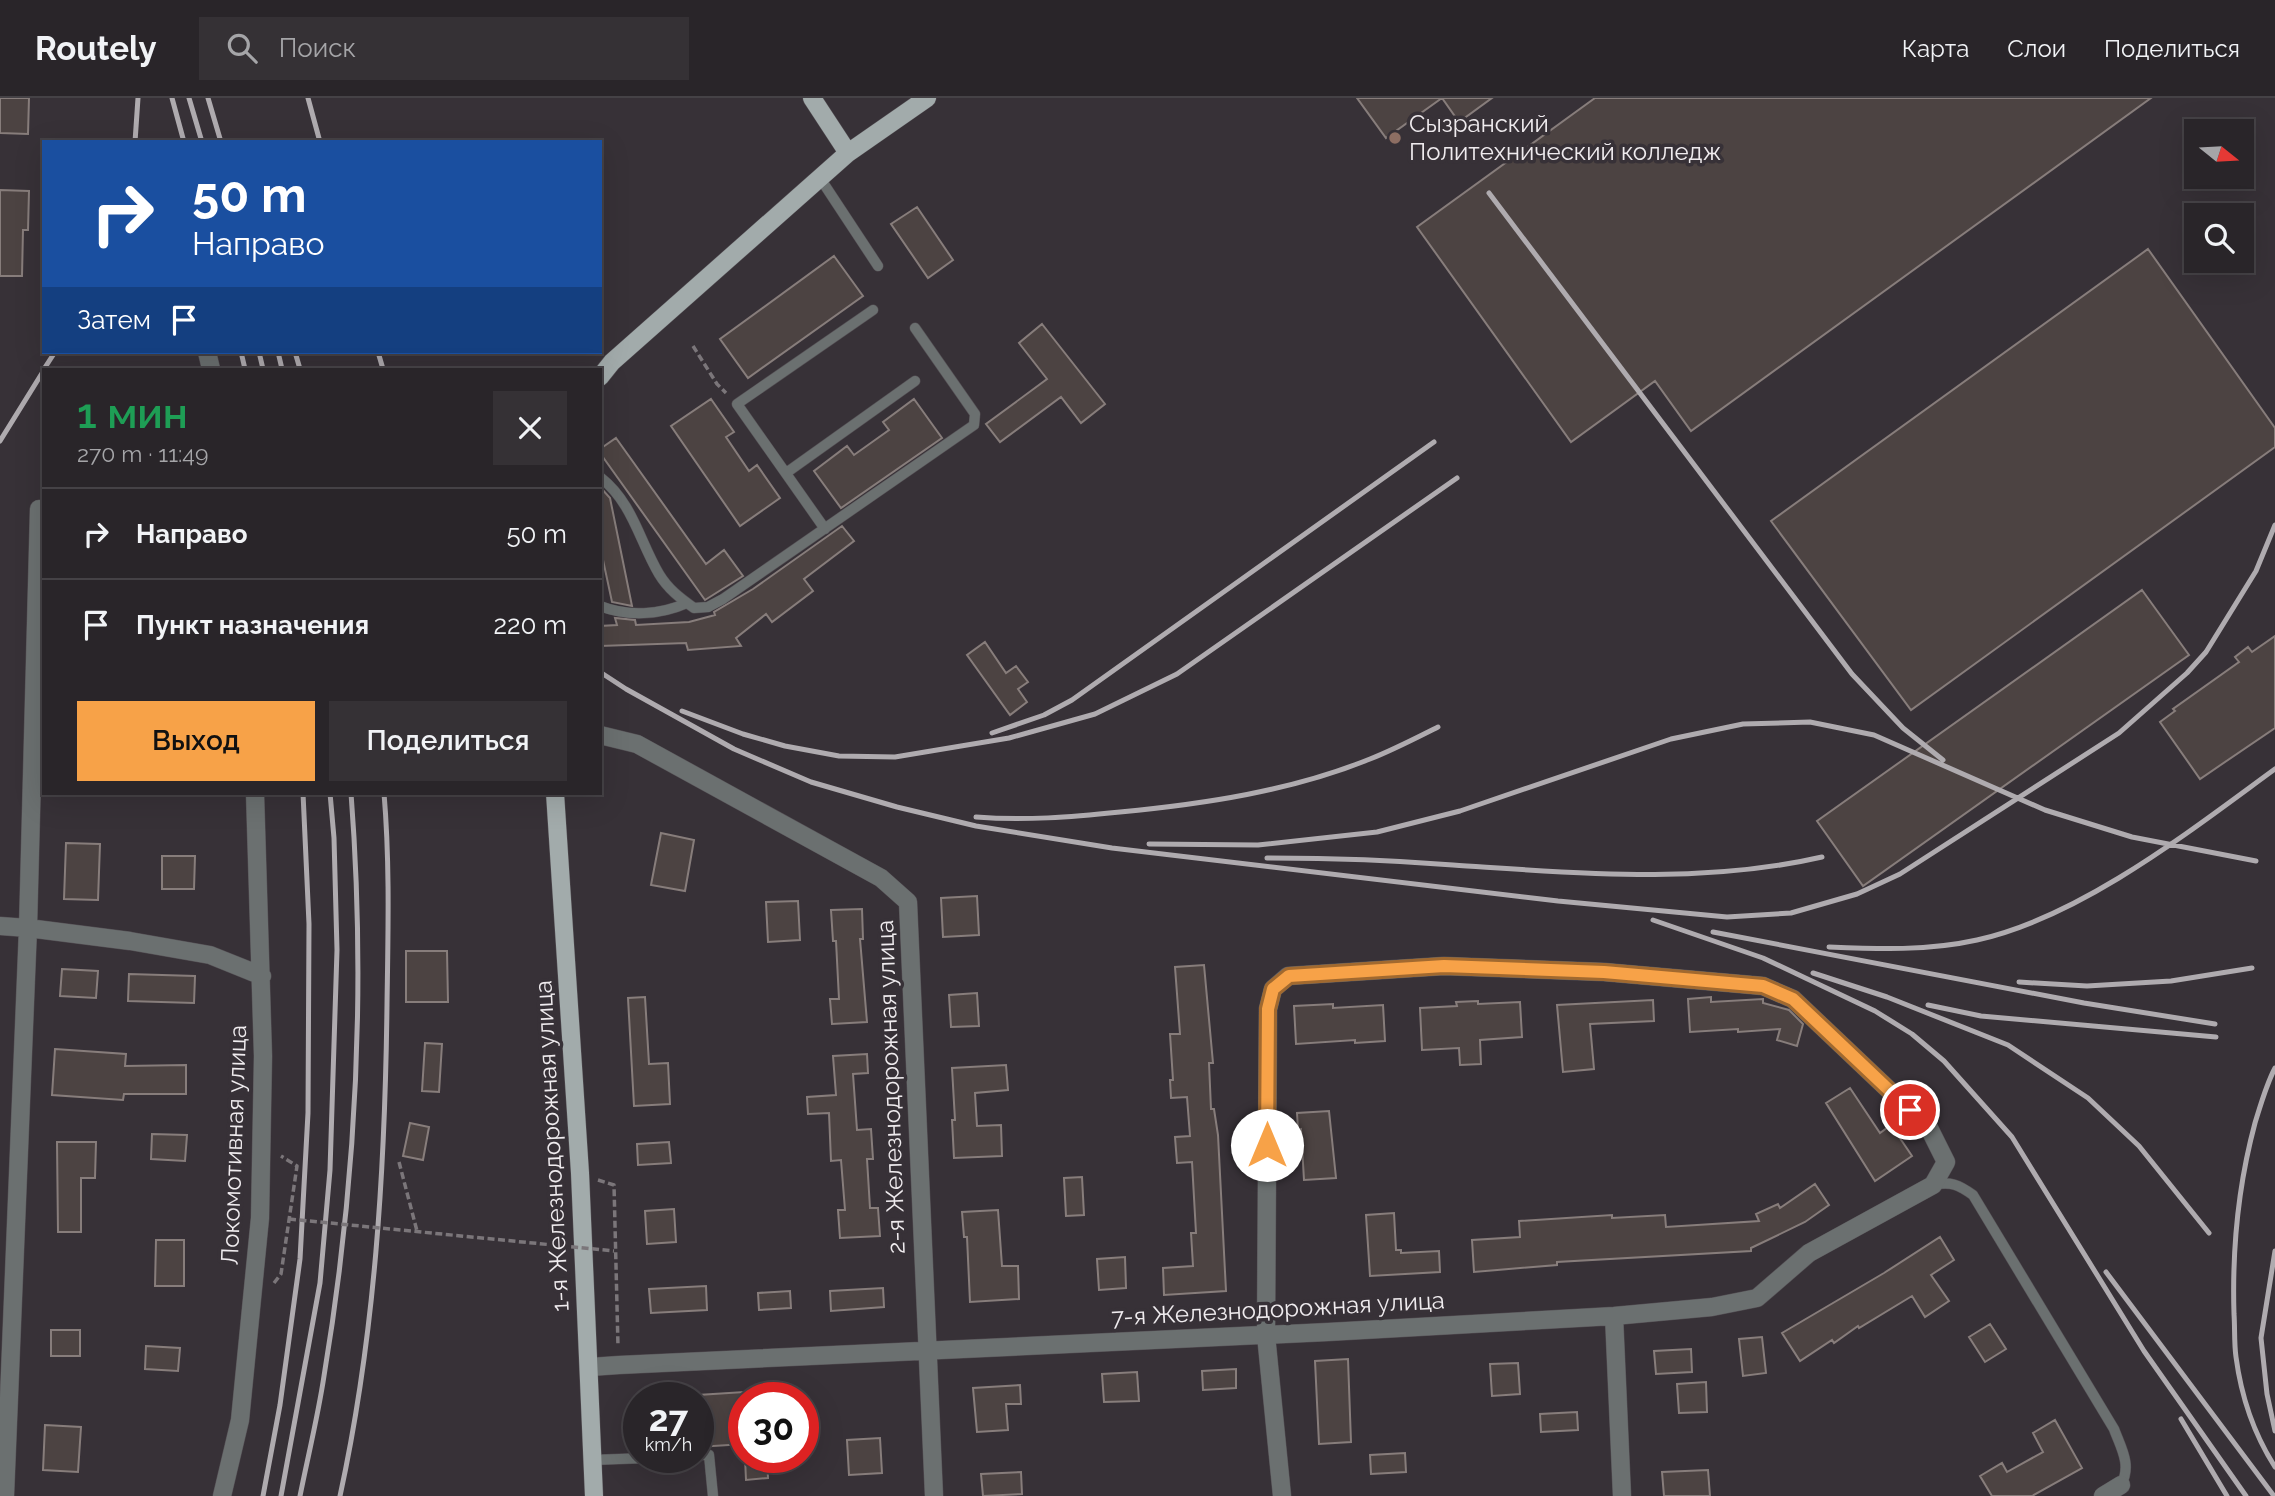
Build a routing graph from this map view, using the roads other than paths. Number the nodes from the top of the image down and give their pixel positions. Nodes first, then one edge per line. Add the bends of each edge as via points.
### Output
1 (812, 98) edge
2 (927, 98) edge
3 (848, 153) junction
4 (820, 178) junction
5 (878, 266) dead end
6 (873, 310) dead end
7 (915, 328) dead end
8 (602, 374) edge
9 (915, 381) dead end
10 (786, 473) junction
11 (602, 478) edge
12 (39, 509) dead end
13 (825, 528) junction
14 (687, 603) junction
15 (602, 607) edge
16 (602, 735) edge
17 (255, 795) edge
18 (555, 795) edge
19 (0, 926) edge
20 (28, 928) junction
21 (262, 976) junction
22 (1933, 1185) junction
23 (1614, 1316) junction
24 (1266, 1335) junction
25 (927, 1352) junction
26 (590, 1367) junction
27 (623, 1459) edge
28 (593, 1460) junction
29 (711, 1473) edge
30 (2121, 1485) joint
31 (5, 1496) edge
32 (222, 1496) edge
33 (594, 1496) edge
34 (713, 1496) edge
35 (934, 1496) edge
36 (1282, 1496) edge
37 (1622, 1496) edge
38 (2103, 1496) edge

1 - 3 main road
2 - 3 main road
3 - 4 main road
4 - 5 lane
4 - 8 main road
6 - 10 lane via 737,404
7 - 13 lane via 975,414 974,425
9 - 10 lane
10 - 13 lane
11 - 14 lane via 625,502 659,575
12 - 20 street
13 - 14 lane via 723,599 708,607 694,608
14 - 15 lane via 656,613 616,612
16 - 25 street, 2-я Железнодорожная улица via 637,744 881,878 908,902
17 - 21 street, Локомотивная улица
18 - 26 main road, 1-я Железнодорожная улица
19 - 20 street
20 - 21 street via 210,955
20 - 31 street
21 - 32 street, Локомотивная улица via 260,1218 240,1420
22 - 23 street, 7-я Железнодорожная улица via 1810,1254 1757,1298
22 - 24 street via 1946,1162 1929,1128 1793,999 1763,986 1604,972 1444,966 1289,976 1273,989 1268,1009
22 - 30 lane via 1958,1185 1973,1195 2114,1429 2126,1465
23 - 24 street, 7-я Железнодорожная улица
23 - 37 street
24 - 25 street, 7-я Железнодорожная улица
24 - 36 street
25 - 26 street, 7-я Железнодорожная улица
25 - 35 street, 2-я Железнодорожная улица
26 - 28 main road, 1-я Железнодорожная улица
27 - 28 lane
28 - 33 main road, 1-я Железнодорожная улица
29 - 34 lane
30 - 38 street

